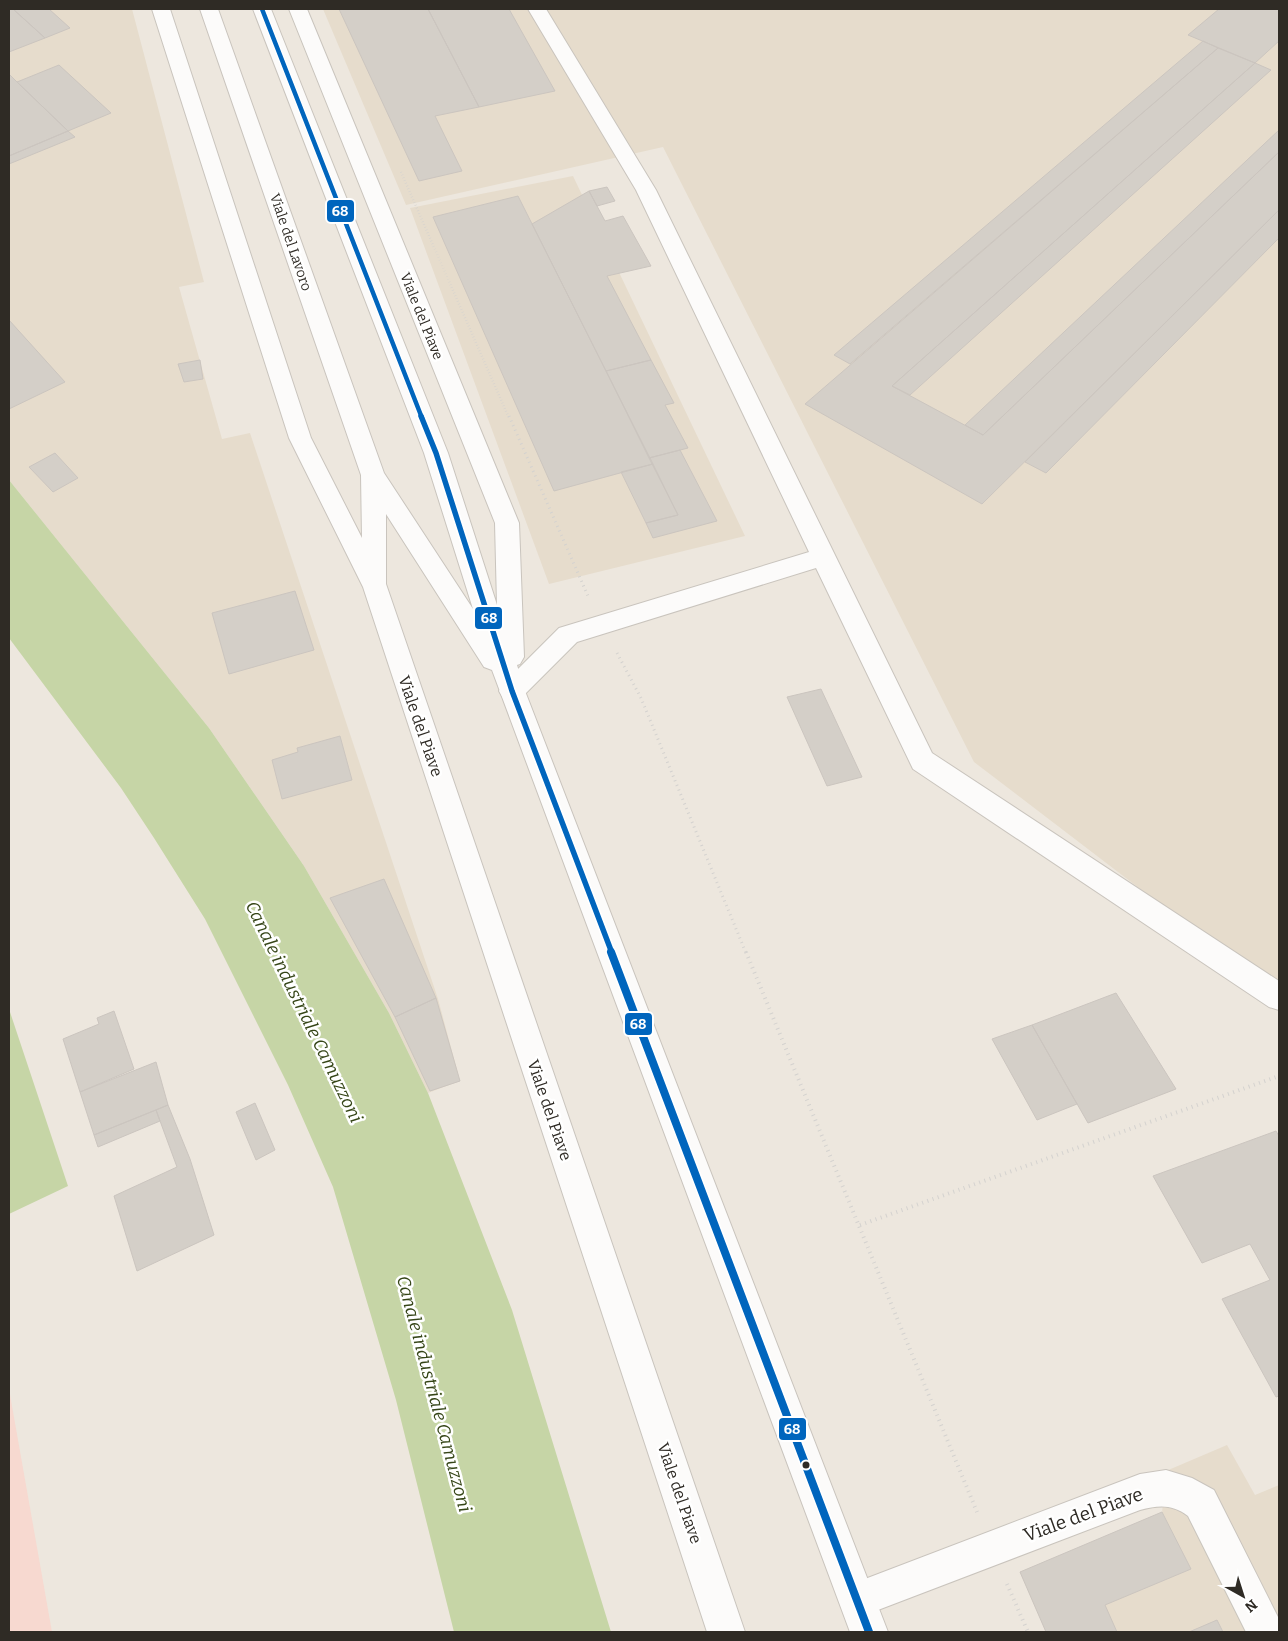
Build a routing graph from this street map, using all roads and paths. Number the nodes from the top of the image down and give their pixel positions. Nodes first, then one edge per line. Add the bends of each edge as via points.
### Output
1 (161, 9) edge
2 (209, 9) edge
3 (262, 9) edge
4 (298, 9) edge
5 (537, 9) edge
6 (398, 164) dead end
7 (373, 475) junction
8 (824, 556) junction
9 (375, 587) junction
10 (601, 623) junction
11 (512, 691) junction
12 (1279, 997) edge
13 (1279, 1076) edge
14 (860, 1225) junction
15 (992, 1548) junction
16 (863, 1616) edge
17 (726, 1632) edge
18 (1028, 1632) edge
19 (1266, 1632) edge

1 - 9 main road, Viale del Piave via 300,438
2 - 7 main road, Viale del Lavoro
3 - 11 main road, Viale del Piave via 436,453
4 - 11 main road, Viale del Piave via 507,523
5 - 8 main road via 646,190
6 - 10 path
7 - 9 main road, Viale del Piave
7 - 11 main road, Viale del Piave
8 - 10 main road
8 - 12 main road via 922,761
9 - 17 main road, Viale del Piave
10 - 11 main road via 568,635
10 - 14 path via 641,698
11 - 16 main road, Viale del Piave
13 - 14 path
14 - 15 path
15 - 16 main road, Viale del Piave
15 - 18 path
15 - 19 main road, Viale del Piave via 1140,1492 1158,1488 1183,1490 1201,1503

